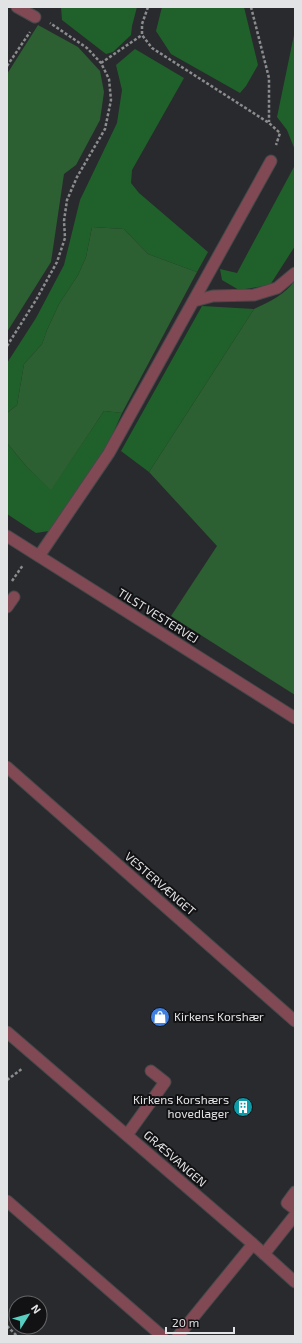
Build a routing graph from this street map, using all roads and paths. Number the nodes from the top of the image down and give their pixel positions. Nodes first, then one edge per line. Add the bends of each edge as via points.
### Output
1 (17, 7) edge
2 (148, 7) edge
3 (251, 7) edge
4 (37, 18) junction
5 (142, 36) junction
6 (101, 63) junction
7 (7, 66) edge
8 (269, 123) junction
9 (271, 160) joint
10 (295, 273) edge
11 (194, 301) junction
12 (7, 346) edge
13 (7, 536) edge
14 (39, 556) junction
15 (21, 568) dead end
16 (18, 573) dead end
17 (14, 597) dead end
18 (7, 607) edge
19 (295, 718) edge
20 (7, 767) edge
21 (295, 1021) edge
22 (7, 1032) edge
23 (151, 1071) dead end
24 (127, 1135) junction
25 (295, 1192) edge
26 (7, 1201) edge
27 (295, 1209) edge
28 (295, 1215) edge
29 (253, 1244) junction
30 (264, 1254) junction
31 (295, 1282) edge
32 (7, 1326) edge
33 (16, 1336) edge
34 (162, 1336) edge
35 (178, 1336) edge

1 - 4 street
2 - 5 path via 142,24
3 - 8 path via 269,78
4 - 6 path via 45,20 87,48
4 - 7 path
5 - 6 path
5 - 8 path via 152,48
6 - 12 path via 109,79 111,100 105,129 66,200 65,238 57,262
8 - 9 path via 280,133
9 - 11 street
10 - 11 street via 277,288 254,295 213,296
11 - 14 street via 109,453
13 - 14 street, TILST VESTERVEJ
14 - 19 street, TILST VESTERVEJ
15 - 16 path
17 - 18 street
20 - 21 street, VESTERVÆNGET
22 - 24 street, GRÆSVANGEN
23 - 24 street via 165,1082
24 - 29 street, GRÆSVANGEN
25 - 27 street via 287,1203
26 - 34 street
28 - 30 street
29 - 30 street, GRÆSVANGEN
29 - 35 street
30 - 31 street, GRÆSVANGEN
32 - 33 path

